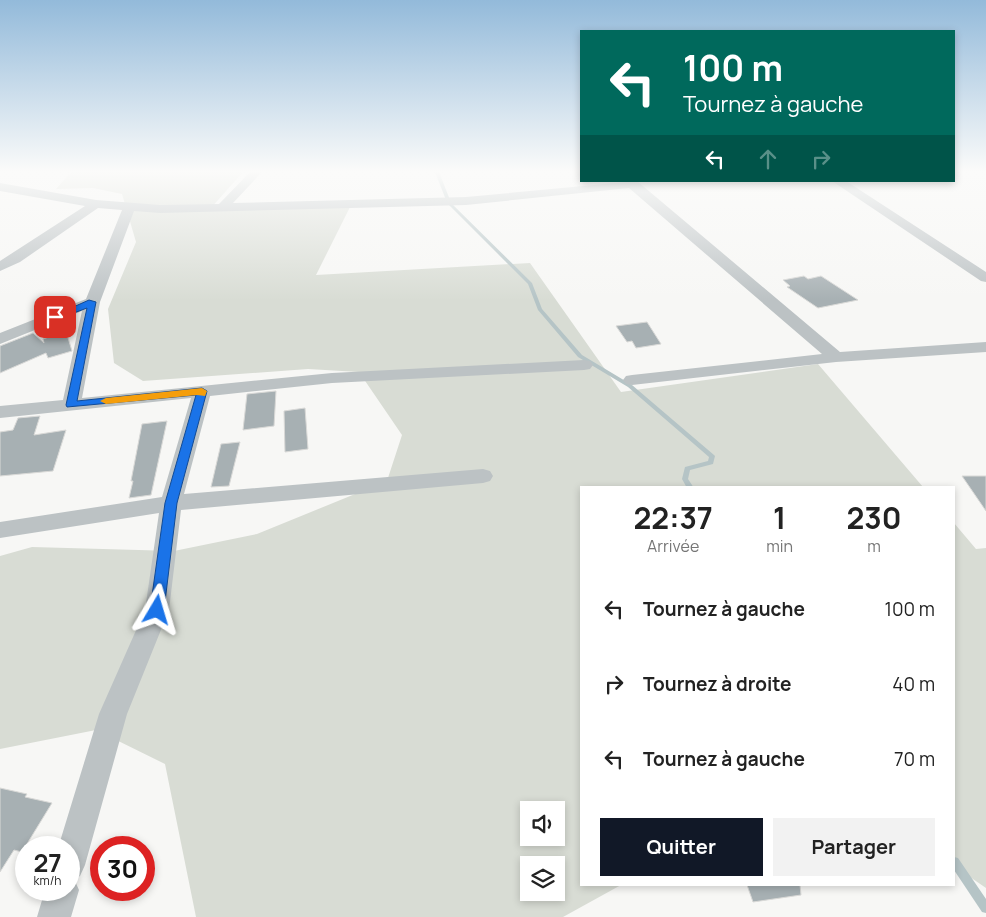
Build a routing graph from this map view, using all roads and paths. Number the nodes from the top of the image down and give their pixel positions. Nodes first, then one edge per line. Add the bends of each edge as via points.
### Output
1 (80, 215) edge
2 (127, 215) edge
3 (668, 215) edge
4 (890, 215) edge
5 (0, 267) edge
6 (986, 278) edge
7 (92, 302) junction
8 (0, 339) edge
9 (986, 347) edge
10 (836, 357) junction
11 (584, 365) dead end
12 (632, 380) dead end
13 (202, 391) junction
14 (71, 405) junction
15 (0, 412) edge
16 (483, 476) dead end
17 (171, 503) junction
18 (0, 530) edge
19 (78, 836) edge
20 (59, 901) edge
21 (54, 917) edge

1 - 5 street
2 - 7 street
3 - 10 street
4 - 6 street
7 - 8 street
7 - 14 street
9 - 10 street
10 - 12 street
11 - 13 street via 332,378
13 - 14 street
13 - 17 street
14 - 15 street
16 - 17 street
17 - 18 street
17 - 19 street via 157,610 113,714
20 - 21 street

